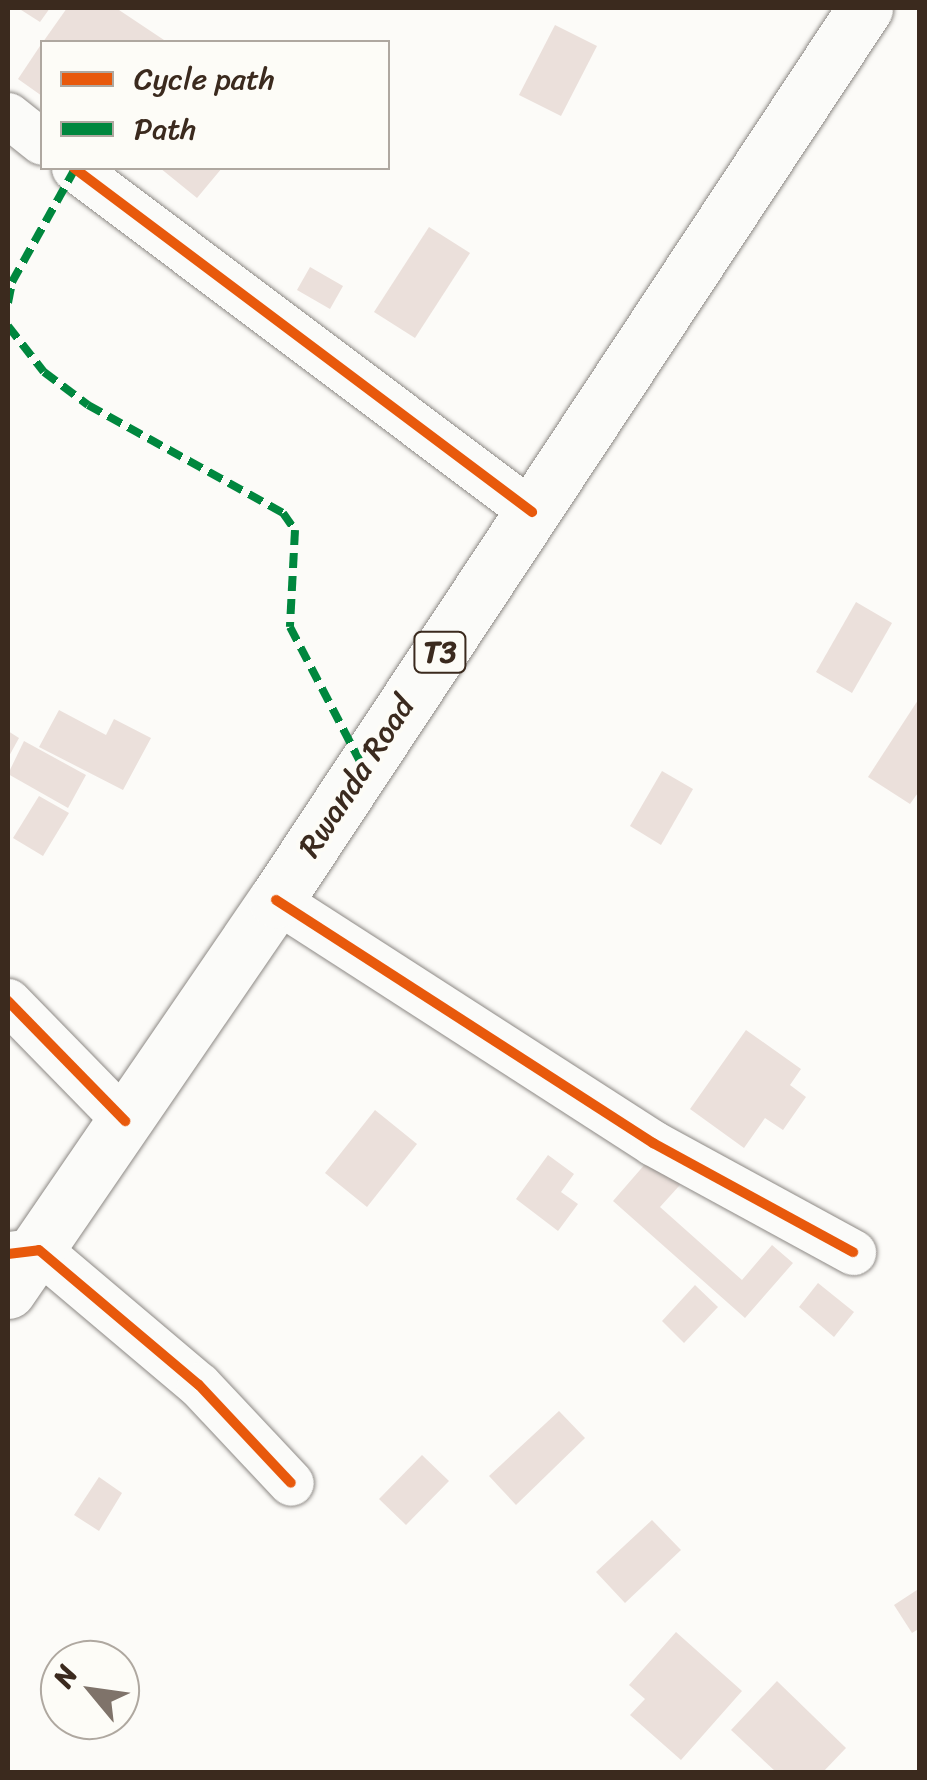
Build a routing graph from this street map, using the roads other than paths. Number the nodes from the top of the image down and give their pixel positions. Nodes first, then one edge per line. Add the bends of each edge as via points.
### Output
1 (866, 8) edge
2 (8, 114) edge
3 (40, 140) edge
4 (77, 170) edge
5 (532, 512) junction
6 (276, 900) junction
7 (8, 1001) edge
8 (125, 1121) junction
9 (853, 1252) dead end
10 (18, 1265) edge
11 (291, 1483) dead end

1 - 5 highway, Rwanda Road / T3
2 - 3 street
4 - 5 street
5 - 6 highway, Rwanda Road / T3
6 - 8 highway, Rwanda Road / T3
6 - 9 street via 654,1144
7 - 8 street
8 - 10 highway, Rwanda Road / T3
10 - 11 street via 199,1385

